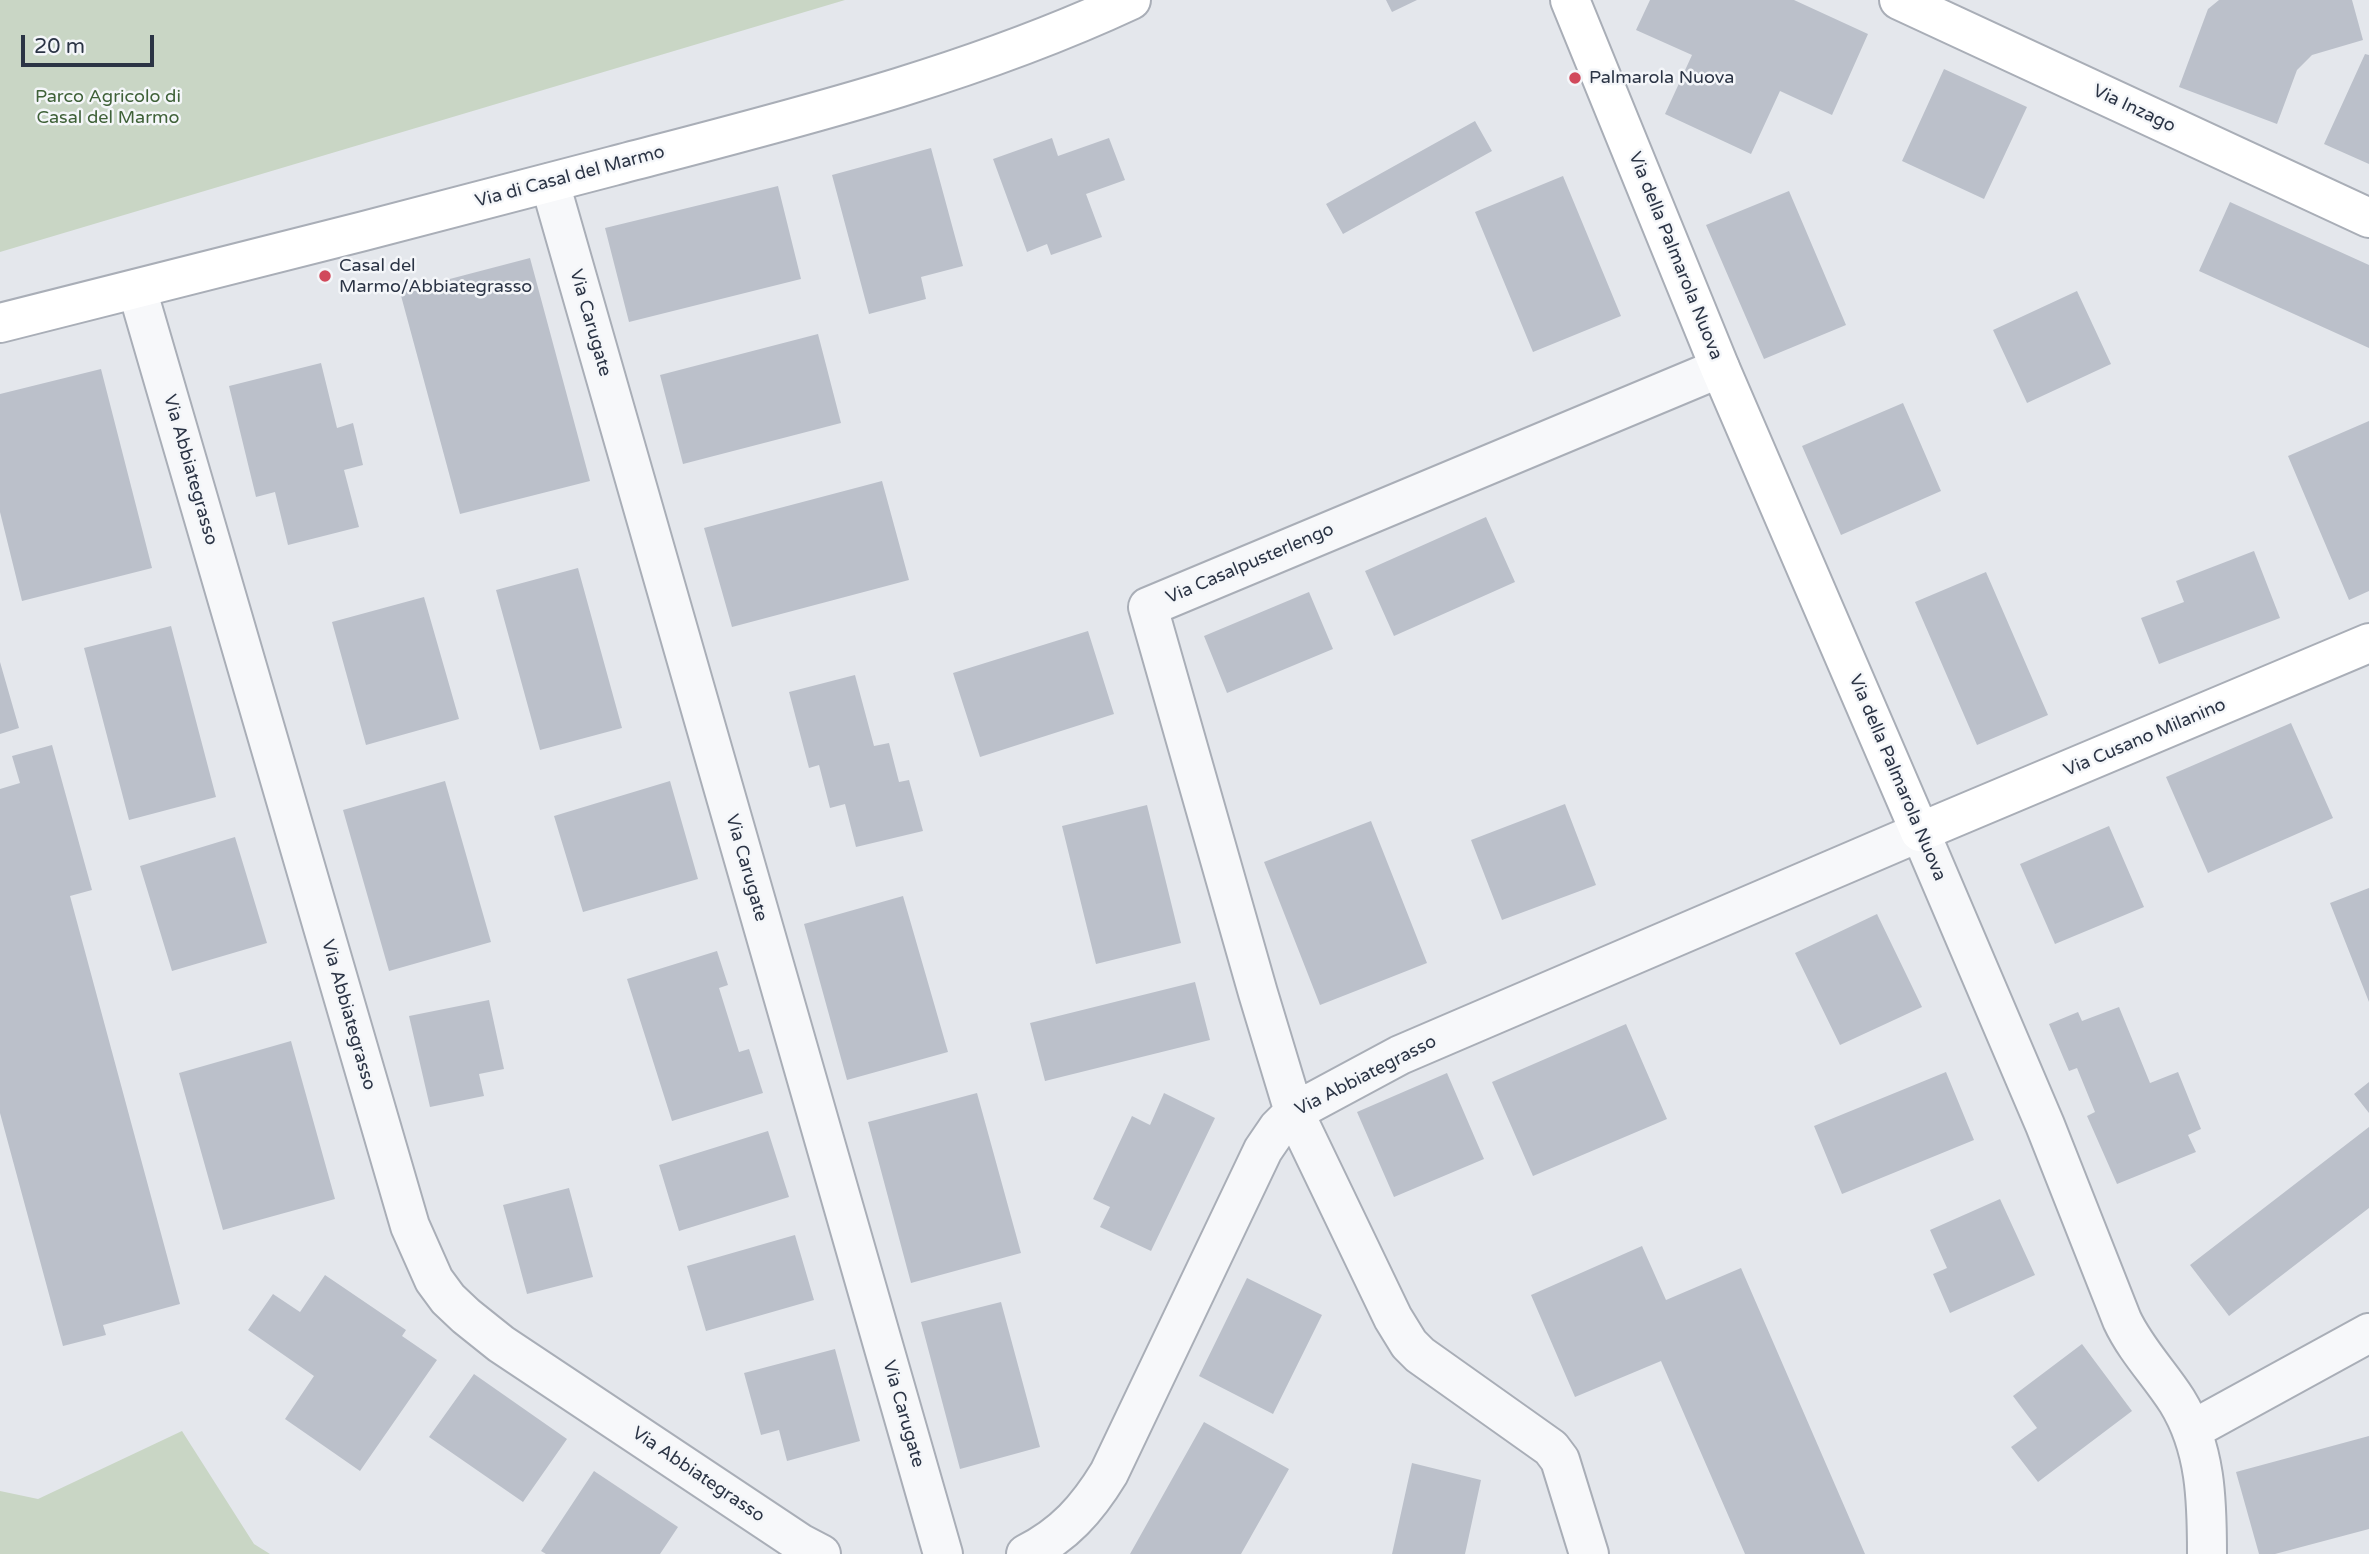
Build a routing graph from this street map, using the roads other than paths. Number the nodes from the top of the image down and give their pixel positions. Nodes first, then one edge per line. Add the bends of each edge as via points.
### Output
1 (1131, 0) edge
2 (1570, 0) edge
3 (1899, 0) edge
4 (550, 183) junction
5 (2369, 218) edge
6 (137, 289) junction
7 (0, 323) edge
8 (1720, 368) junction
9 (2369, 643) edge
10 (1920, 832) junction
11 (1294, 1112) junction
12 (2369, 1333) edge
13 (2192, 1430) junction
14 (821, 1554) edge
15 (943, 1554) edge
16 (1026, 1554) edge
17 (1589, 1554) edge
18 (2207, 1554) edge

1 - 4 street, Via di Casal del Marmo via 1036,41 929,79
2 - 8 street, Via della Palmarola Nuova
3 - 5 street, Via Inzago
4 - 6 street, Via di Casal del Marmo
4 - 15 street, Via Carugate
6 - 7 street, Via di Casal del Marmo
6 - 14 street, Via Abbiategrasso via 406,1213 434,1280 466,1316 502,1344
8 - 10 street, Via della Palmarola Nuova
8 - 11 street, Via Casalpusterlengo via 1148,607
9 - 10 street, Via Cusano Milanino
10 - 11 street, Via Abbiategrasso via 1400,1055
10 - 13 street, Via della Palmarola Nuova via 2122,1320
11 - 16 street, Via Abbiategrasso via 1264,1150 1109,1473 1065,1530
11 - 17 street via 1409,1344 1551,1448 1560,1460
12 - 13 street
13 - 18 street, Via della Palmarola Nuova via 2207,1493

